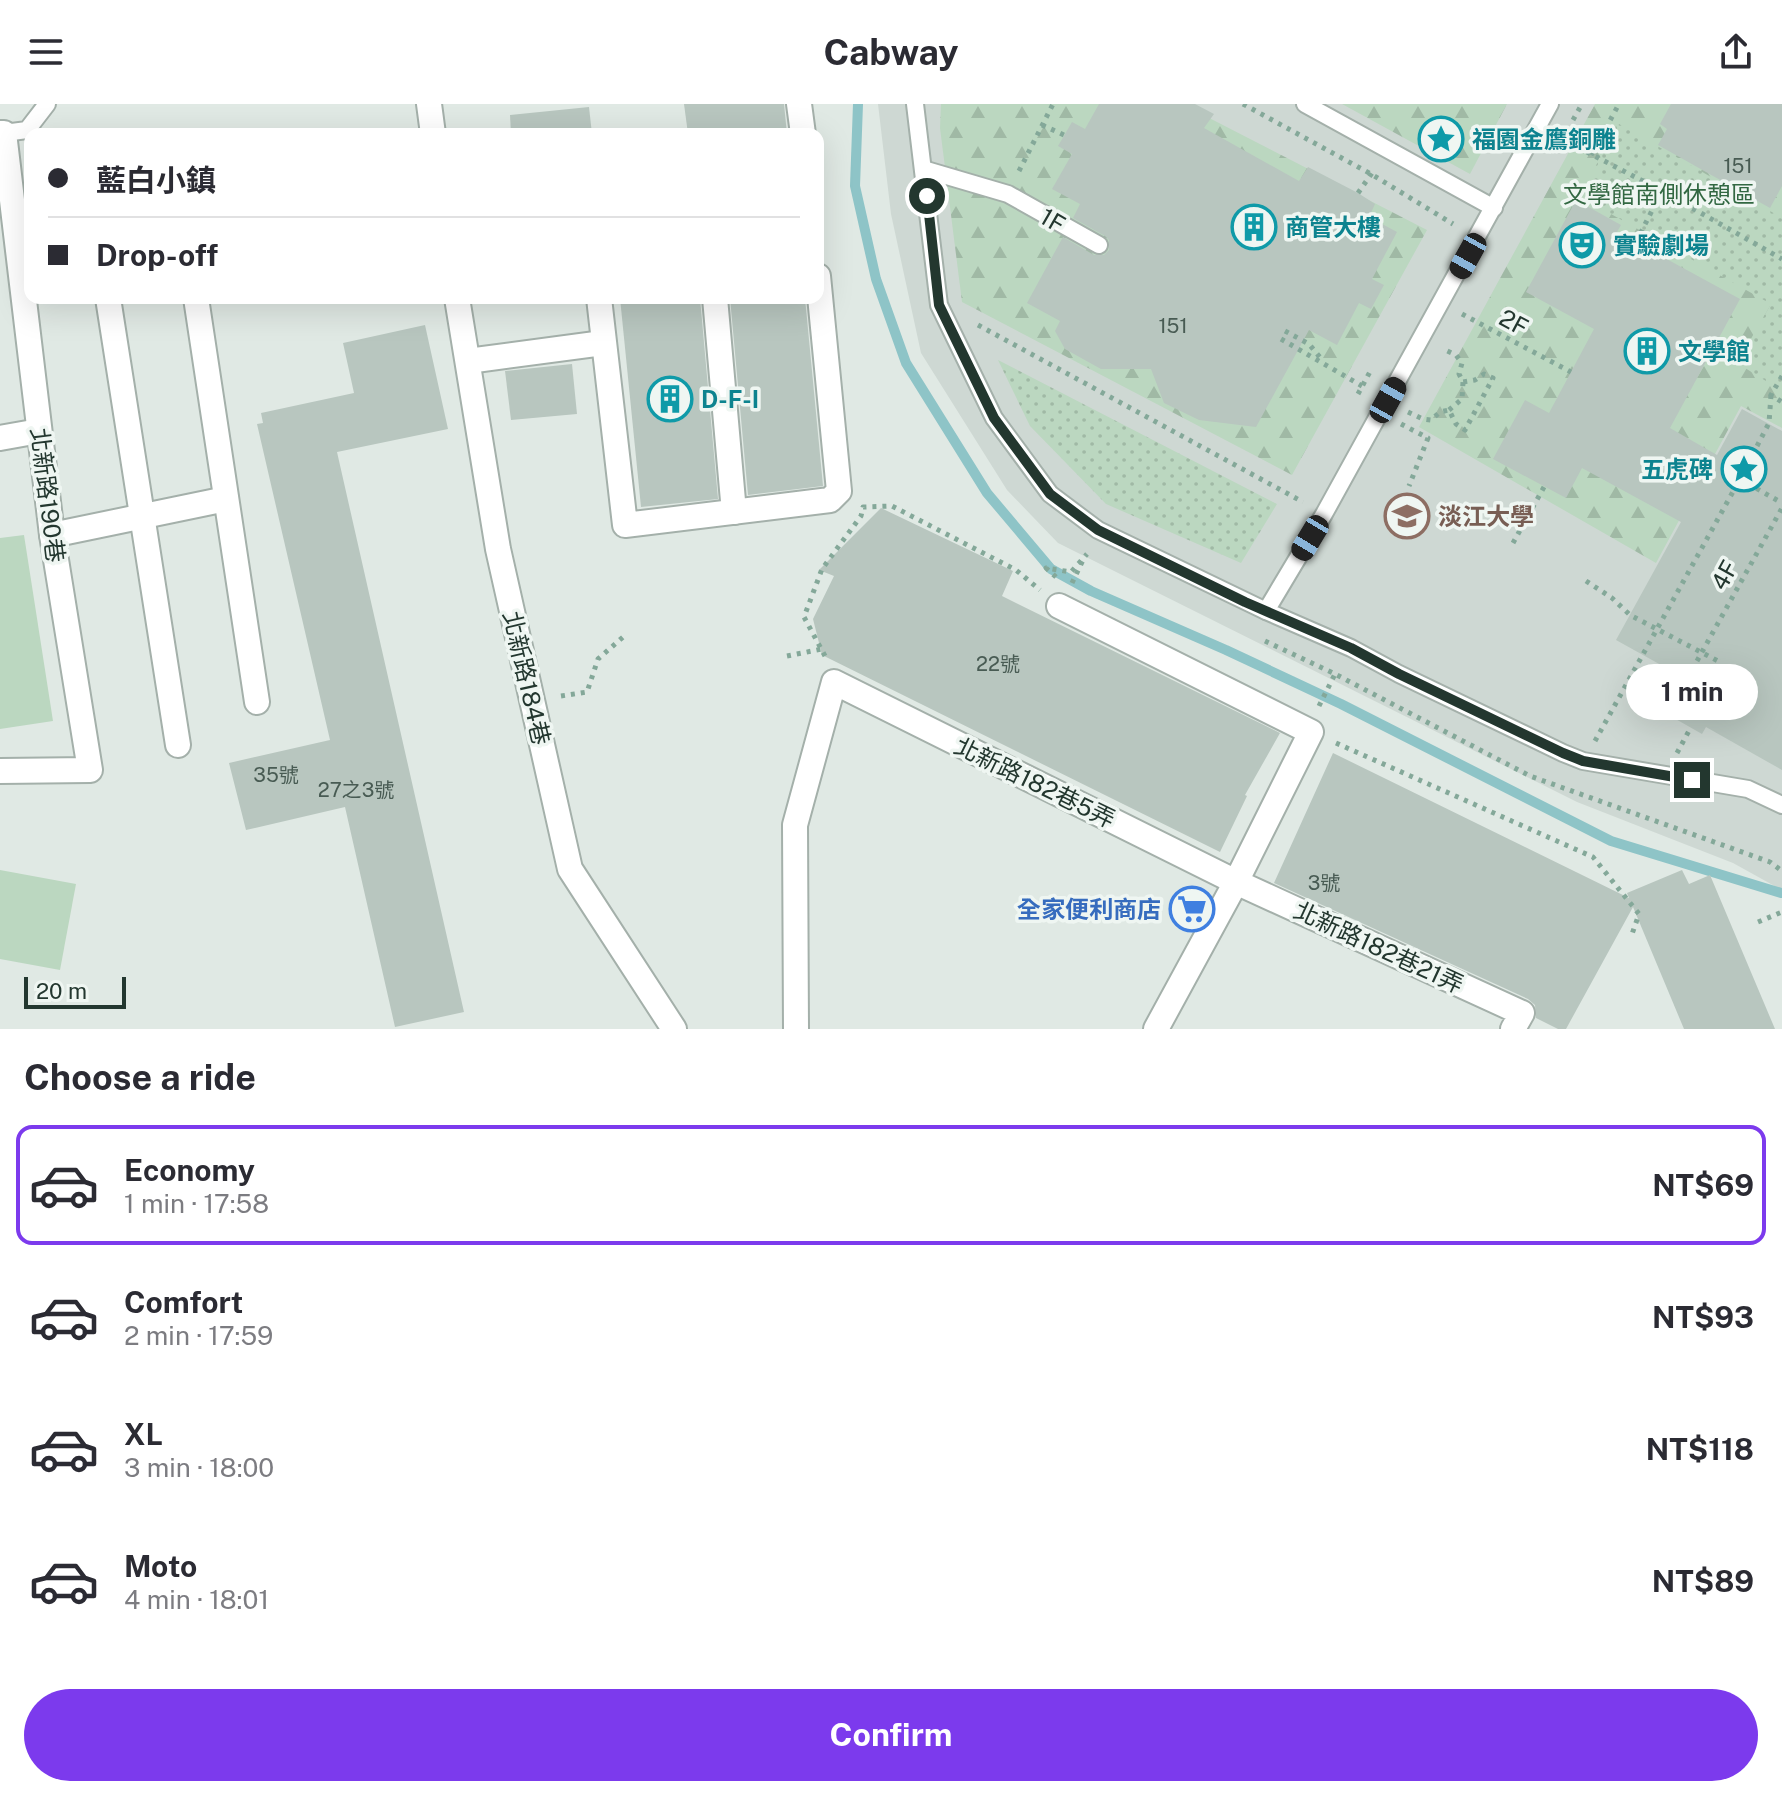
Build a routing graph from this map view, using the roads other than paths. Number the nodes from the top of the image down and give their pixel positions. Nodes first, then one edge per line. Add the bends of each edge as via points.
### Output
1 (47, 104) edge
2 (429, 104) edge
3 (799, 104) edge
4 (915, 104) edge
5 (1305, 104) edge
6 (1550, 104) edge
7 (29, 128) edge
8 (432, 128) edge
9 (802, 128) edge
10 (24, 130) edge
11 (2, 133) edge
12 (923, 169) junction
13 (1494, 208) junction
14 (1099, 245) dead end
15 (109, 304) edge
16 (197, 304) edge
17 (458, 304) edge
18 (600, 304) edge
19 (716, 304) edge
20 (821, 304) edge
21 (603, 343) junction
22 (468, 361) junction
23 (39, 431) junction
24 (0, 438) edge
25 (226, 499) junction
26 (734, 512) junction
27 (143, 516) junction
28 (52, 535) junction
29 (1059, 606) road end
30 (1266, 611) junction
31 (257, 702) dead end
32 (178, 745) dead end
33 (0, 771) edge
34 (1782, 805) edge
35 (1236, 882) junction
36 (1518, 1021) edge
37 (674, 1029) edge
38 (796, 1029) edge
39 (1156, 1029) edge

1 - 7 lane
2 - 8 street
3 - 9 street
4 - 12 lane
5 - 13 lane
6 - 13 lane
10 - 11 lane
11 - 23 street, 北新路190巷
12 - 14 lane, 1F via 1008,194
12 - 30 lane via 939,305 994,418 1050,494 1098,530
13 - 30 lane
15 - 27 street
16 - 25 street
17 - 22 street, 北新路184巷
18 - 21 street
19 - 26 street
20 - 26 street via 839,491 830,500
21 - 22 street
21 - 26 street via 625,525
22 - 37 street, 北新路184巷 via 498,549 570,869
23 - 24 street
23 - 28 street, 北新路190巷
25 - 27 street
25 - 31 street
27 - 28 street
27 - 32 street
28 - 33 street, 北新路190巷 via 90,770
29 - 35 street via 1311,732
30 - 34 lane via 1583,761 1748,789
35 - 36 street, 北新路182巷21弄
35 - 38 street, 北新路182巷5弄 via 834,682 795,825
35 - 39 street

